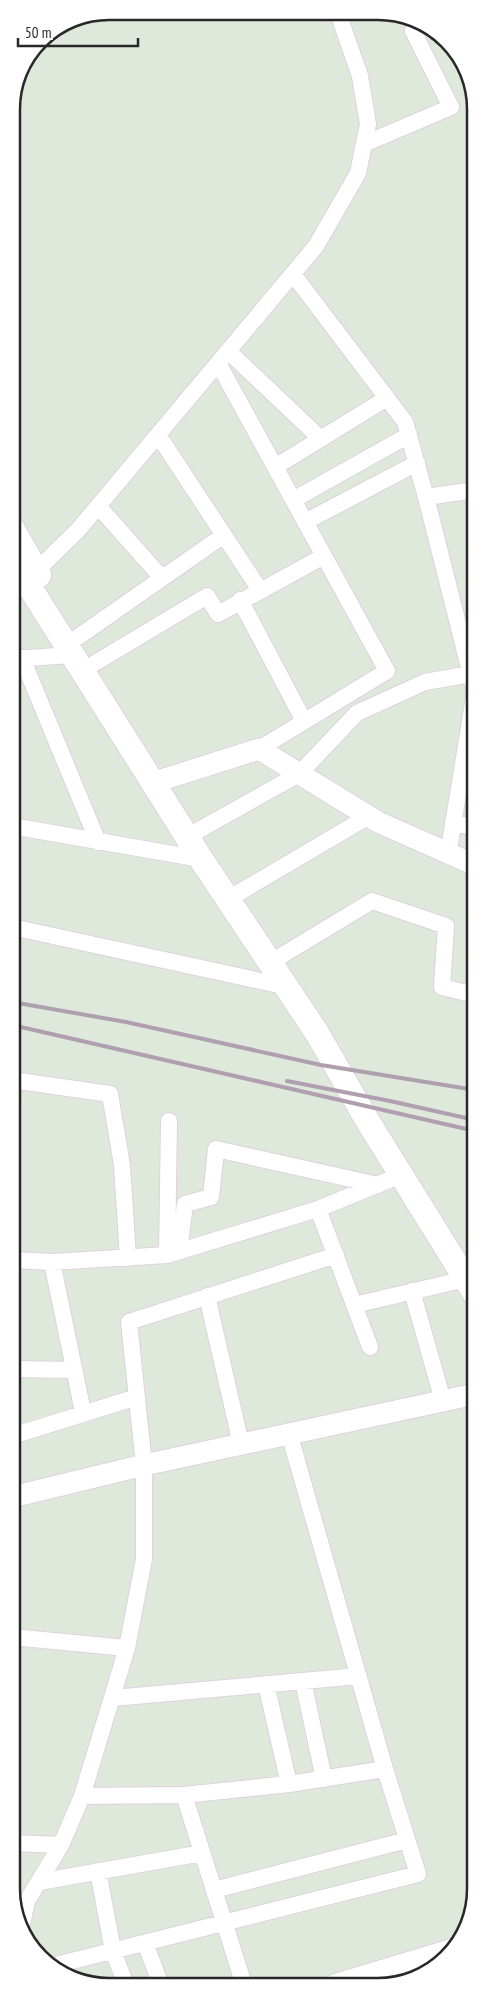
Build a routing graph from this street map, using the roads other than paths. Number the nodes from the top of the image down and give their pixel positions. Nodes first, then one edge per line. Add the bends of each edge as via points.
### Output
1 (340, 20) edge
2 (418, 30) edge
3 (364, 144) junction
4 (293, 274) junction
5 (223, 357) junction
6 (387, 398) junction
7 (158, 435) junction
8 (408, 435) junction
9 (321, 439) junction
10 (416, 463) junction
11 (275, 467) junction
12 (467, 491) edge
13 (426, 497) junction
14 (293, 500) junction
15 (98, 506) junction
16 (305, 522) junction
17 (224, 535) junction
18 (20, 549) edge
19 (324, 556) junction
20 (20, 567) edge
21 (31, 577) junction
22 (162, 578) junction
23 (260, 590) junction
24 (240, 600) junction
25 (75, 646) junction
26 (20, 658) edge
27 (467, 662) edge
28 (94, 663) junction
29 (20, 666) edge
30 (467, 675) edge
31 (304, 721) junction
32 (467, 739) edge
33 (259, 749) junction
34 (299, 774) junction
35 (159, 780) junction
36 (369, 816) junction
37 (453, 822) junction
38 (467, 826) edge
39 (20, 827) edge
40 (199, 830) junction
41 (98, 842) junction
42 (448, 855) junction
43 (201, 859) junction
44 (467, 862) edge
45 (236, 895) junction
46 (20, 929) edge
47 (268, 958) junction
48 (288, 988) junction
49 (467, 993) edge
50 (20, 1081) edge
51 (170, 1121) dead end
52 (401, 1175) junction
53 (378, 1185) junction
54 (318, 1208) junction
55 (173, 1253) junction
56 (336, 1255) junction
57 (128, 1258) junction
58 (20, 1260) edge
59 (52, 1262) junction
60 (467, 1280) edge
61 (467, 1286) edge
62 (412, 1291) junction
63 (207, 1296) junction
64 (354, 1305) junction
65 (370, 1347) dead end
66 (20, 1369) edge
67 (74, 1370) junction
68 (467, 1396) edge
69 (137, 1397) junction
70 (442, 1401) junction
71 (82, 1412) junction
72 (20, 1433) edge
73 (289, 1434) junction
74 (241, 1444) junction
75 (144, 1464) junction
76 (20, 1495) edge
77 (20, 1638) edge
78 (127, 1648) junction
79 (358, 1676) junction
80 (303, 1681) junction
81 (266, 1684) junction
82 (113, 1698) junction
83 (385, 1769) junction
84 (324, 1779) junction
85 (288, 1784) junction
86 (82, 1796) junction
87 (184, 1796) junction
88 (408, 1840) junction
89 (20, 1843) edge
90 (61, 1846) junction
91 (202, 1853) junction
92 (98, 1871) junction
93 (39, 1882) junction
94 (214, 1890) junction
95 (21, 1898) edge
96 (224, 1923) junction
97 (145, 1943) junction
98 (113, 1951) junction
99 (436, 1956) edge
100 (61, 1964) edge
101 (123, 1978) edge
102 (158, 1978) edge
103 (242, 1978) edge
104 (365, 1978) edge

1 - 3 street via 360,76 368,124
2 - 3 street via 413,32 451,107
3 - 4 street via 358,173 316,246
4 - 5 street
4 - 6 street
5 - 7 street
5 - 9 street
5 - 11 street
6 - 8 street via 405,422
6 - 9 street
7 - 15 street
7 - 17 street
8 - 10 street
8 - 14 street
9 - 11 street
10 - 13 street
10 - 16 street
11 - 14 street
12 - 13 street
13 - 27 street
14 - 16 street
15 - 21 street
15 - 22 street
16 - 19 street
17 - 22 street
17 - 23 street
18 - 21 main road
19 - 23 street
19 - 31 street via 387,671
20 - 21 main road
21 - 25 main road
22 - 25 street
23 - 24 street
24 - 28 street via 218,614 207,596
24 - 31 street
25 - 26 street
25 - 28 main road
25 - 35 main road
28 - 35 main road
29 - 41 street
30 - 34 street via 425,682 357,712
31 - 33 street
32 - 37 street
33 - 34 street
33 - 35 street
34 - 36 street
34 - 40 street
35 - 40 main road
35 - 43 main road
36 - 42 street
36 - 45 street
37 - 38 street
37 - 42 street
39 - 41 street
40 - 45 main road
41 - 43 street
42 - 44 street
43 - 47 main road
45 - 47 main road
46 - 48 street
47 - 48 main road
47 - 49 street via 372,901 446,926 442,987
48 - 52 main road
50 - 57 street via 110,1094 122,1165
51 - 55 street
52 - 53 street
52 - 60 main road
53 - 54 street
53 - 55 street via 216,1148 212,1197 185,1204
54 - 55 street
54 - 56 street
55 - 57 street
56 - 63 street
56 - 64 street
57 - 59 street
58 - 59 street
59 - 67 street
61 - 62 street
62 - 64 street
62 - 70 street
63 - 69 street via 129,1322
63 - 74 street
64 - 65 street
66 - 67 street
67 - 71 street
68 - 70 street
69 - 71 street
69 - 75 street
70 - 73 street
71 - 72 street
73 - 74 street
73 - 79 street
74 - 75 street
75 - 76 street
75 - 78 street via 144,1559
77 - 78 street
78 - 82 street
79 - 80 street
79 - 83 street
80 - 81 street
80 - 84 street
81 - 82 street
81 - 85 street
82 - 86 street
83 - 84 street
83 - 88 street
84 - 85 street
85 - 87 street
86 - 87 street
86 - 90 street
87 - 91 street
88 - 94 street
88 - 96 street via 418,1874
89 - 90 street
90 - 93 street
91 - 92 street
91 - 94 street
92 - 93 street
92 - 98 street
93 - 95 street
94 - 96 street
96 - 97 street
96 - 103 street
97 - 98 street
97 - 102 street
98 - 100 street
98 - 101 street
99 - 104 main road

